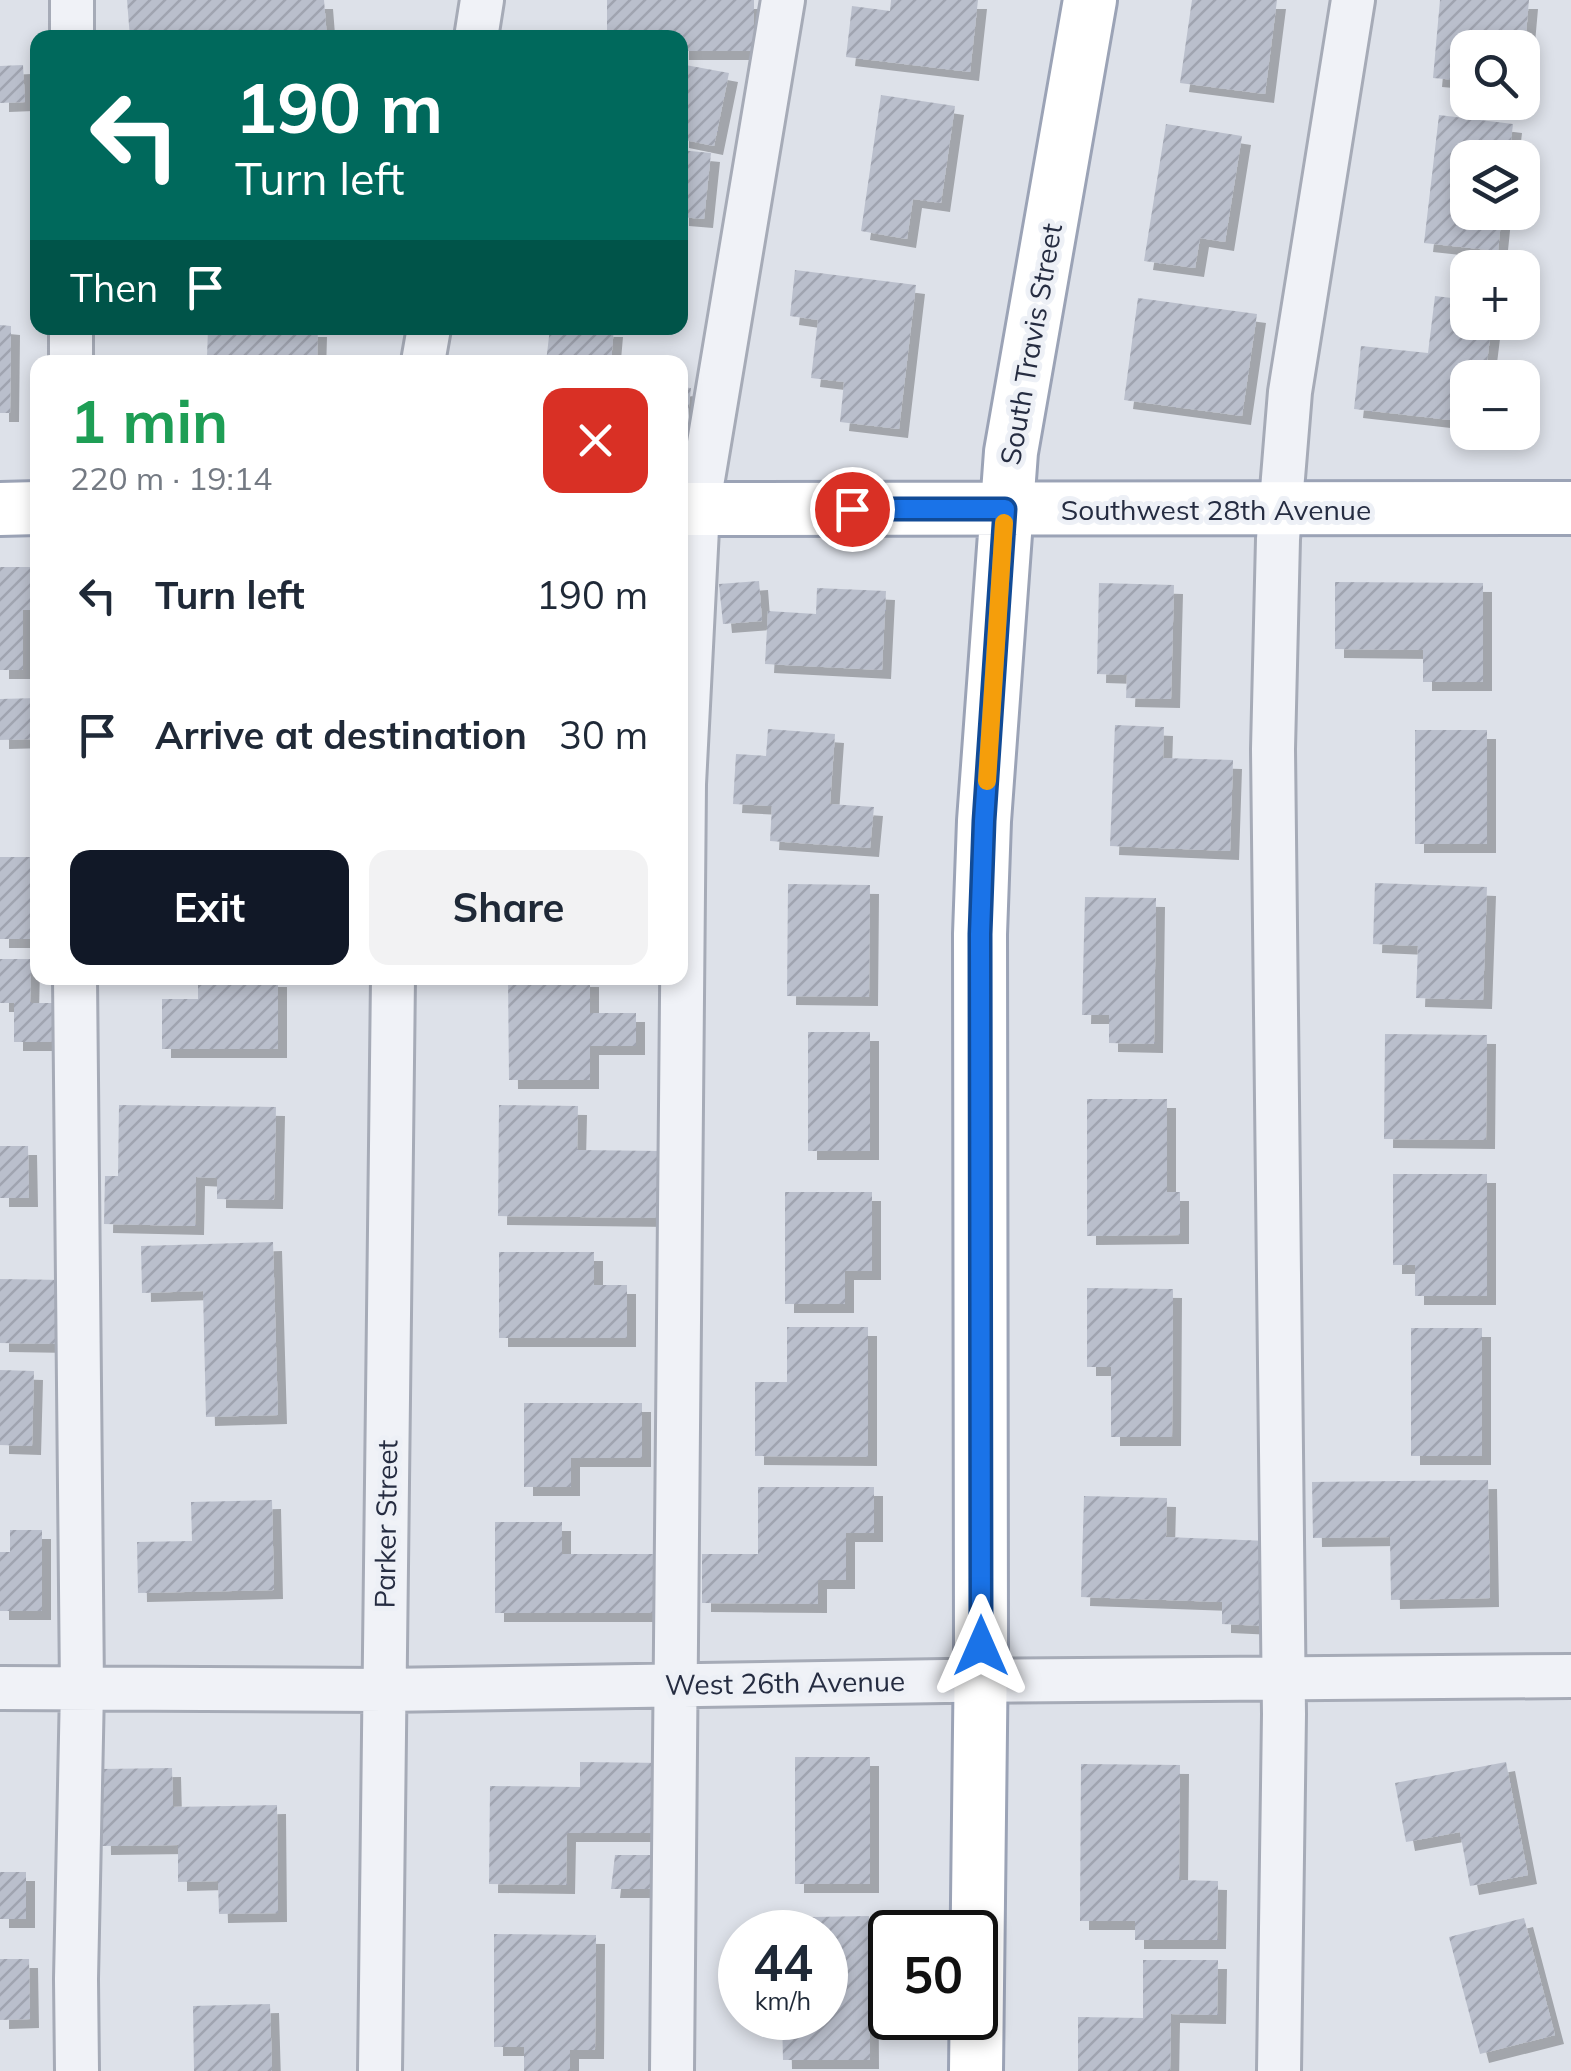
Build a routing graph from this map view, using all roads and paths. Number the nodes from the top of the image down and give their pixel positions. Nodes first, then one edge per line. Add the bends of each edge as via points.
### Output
1 (72, 0) edge
2 (482, 0) edge
3 (783, 0) edge
4 (1090, 0) edge
5 (1353, 0) edge
6 (72, 30) edge
7 (477, 30) edge
8 (30, 508) edge
9 (1571, 508) edge
10 (0, 509) edge
11 (689, 509) edge
12 (1005, 509) junction
13 (1279, 510) junction
14 (688, 564) edge
15 (75, 985) edge
16 (393, 985) edge
17 (682, 985) edge
18 (1571, 1676) edge
19 (1283, 1678) junction
20 (980, 1681) junction
21 (677, 1685) junction
22 (0, 1688) edge
23 (82, 1688) junction
24 (384, 1690) junction
25 (77, 2071) edge
26 (380, 2071) edge
27 (672, 2071) edge
28 (976, 2071) edge
29 (1280, 2071) edge

1 - 6 street
2 - 7 street
3 - 11 street
4 - 12 main road, South Travis Street
5 - 13 street via 1290,392
8 - 10 main road
9 - 13 main road, Southwest 28th Avenue
11 - 12 main road, Southwest 28th Avenue
11 - 14 street
12 - 13 main road, Southwest 28th Avenue
12 - 20 main road, South Travis Street via 980,934
13 - 19 street via 1272,749
15 - 23 street
16 - 24 street, Parker Street
17 - 21 street
18 - 19 street, West 26th Avenue
19 - 20 street, West 26th Avenue
19 - 29 street
20 - 21 street, West 26th Avenue
20 - 28 main road, South Travis Street
21 - 24 street, West 26th Avenue
21 - 27 street
22 - 23 street, West 26th Avenue
23 - 24 street, West 26th Avenue
23 - 25 street
24 - 26 street, Parker Street

